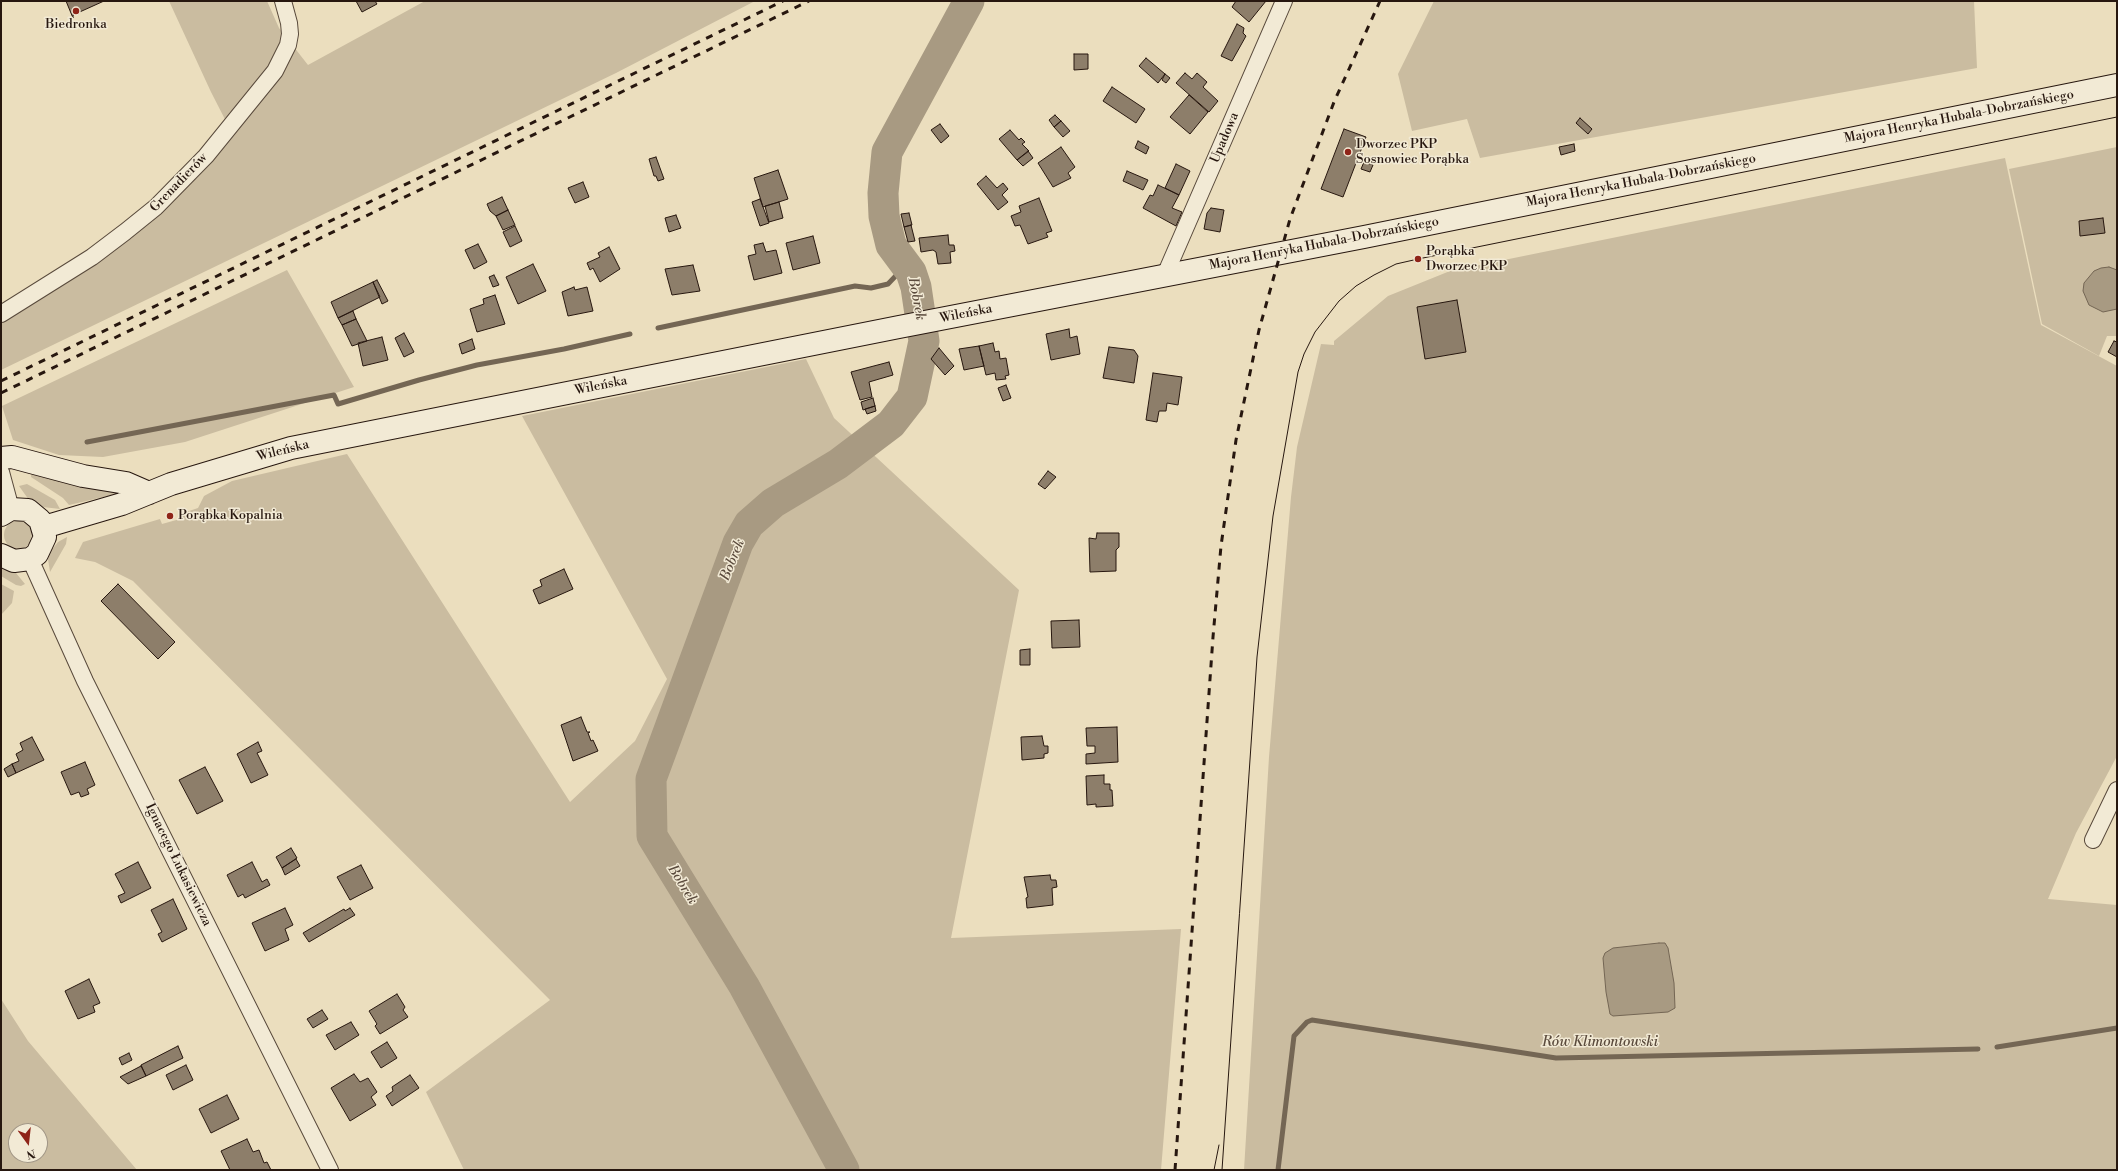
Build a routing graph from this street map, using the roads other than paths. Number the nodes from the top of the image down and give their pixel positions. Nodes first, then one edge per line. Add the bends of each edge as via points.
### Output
1 (283, 1) edge
2 (1284, 1) edge
3 (2117, 85) edge
4 (1165, 275) junction
5 (1, 314) edge
6 (1, 458) edge
7 (1, 472) edge
8 (149, 493) junction
9 (6, 512) edge
10 (44, 528) junction
11 (1, 555) edge
12 (30, 559) junction
13 (2117, 790) edge
14 (2093, 840) dead end
15 (330, 1170) edge

1 - 5 street, Grenadierów via 290,34 288,45 275,71 206,156 156,207 125,232
2 - 4 street, Upadowa
3 - 4 street, Majora Henryka Hubala-Dobrzańskiego
4 - 8 street, Wileńska via 291,448 223,467
6 - 8 street via 12,457 83,476 126,483
7 - 9 street
8 - 10 street, Wileńska
9 - 10 street via 28,510 35,514
10 - 12 street via 42,546
11 - 12 street via 14,561
12 - 15 street, Ignacego Łukasiewicza via 86,681
13 - 14 street

